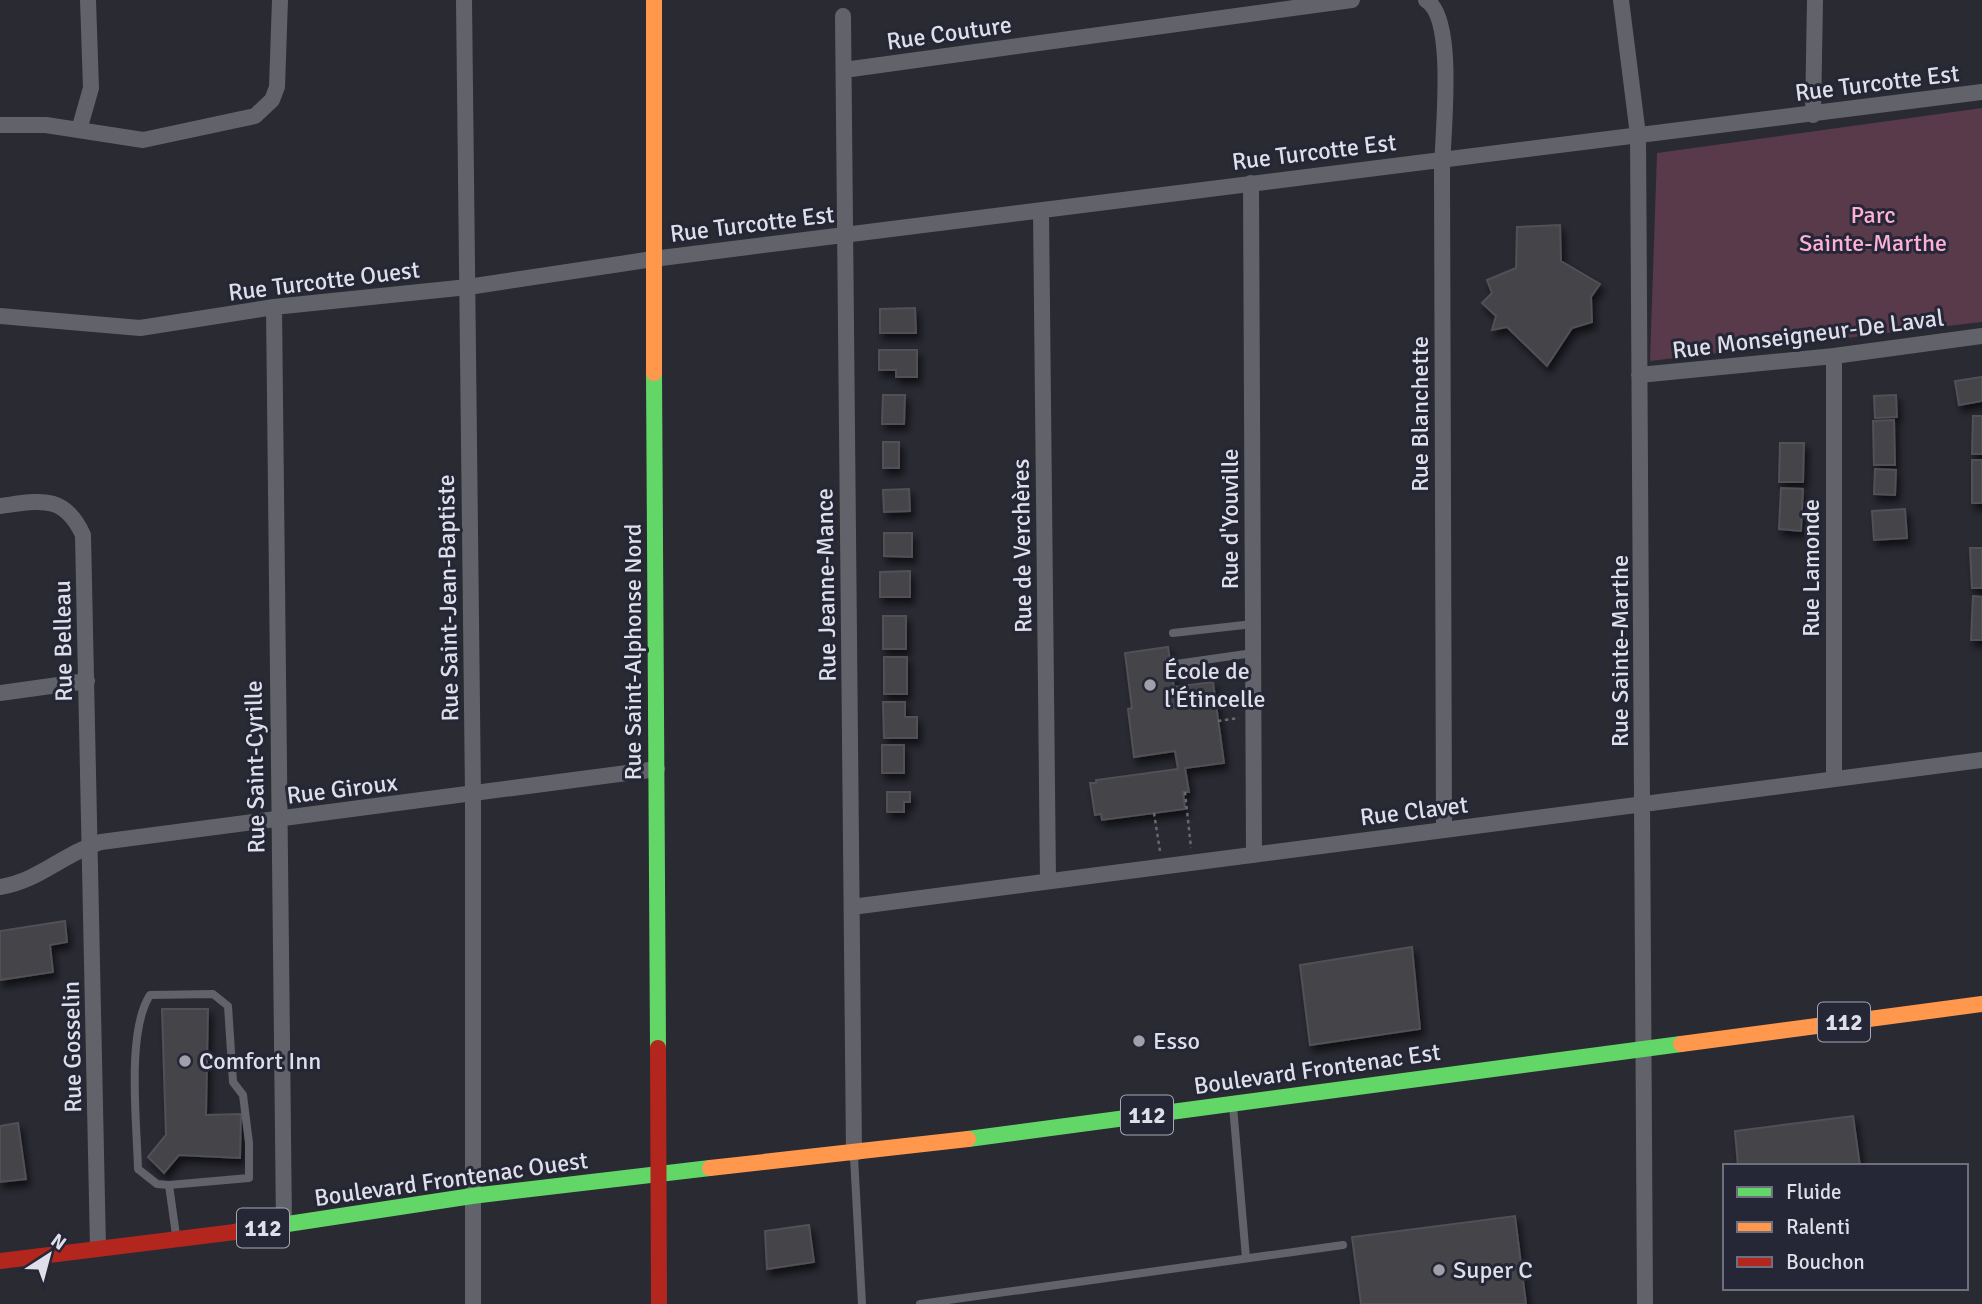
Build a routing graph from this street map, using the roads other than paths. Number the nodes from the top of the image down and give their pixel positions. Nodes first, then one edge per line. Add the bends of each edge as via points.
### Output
1 (88, 0) edge
2 (280, 0) edge
3 (464, 0) edge
4 (654, 0) edge
5 (1352, 0) edge
6 (1621, 0) edge
7 (1815, 0) edge
8 (1428, 1) edge
9 (843, 16) dead end
10 (844, 70) junction
11 (1982, 92) edge
12 (1813, 115) junction
13 (0, 125) edge
14 (79, 130) junction
15 (1638, 135) junction
16 (1442, 158) junction
17 (1251, 183) junction
18 (1041, 211) junction
19 (845, 236) junction
20 (653, 259) junction
21 (468, 288) junction
22 (274, 307) junction
23 (0, 316) edge
24 (1982, 336) edge
25 (1834, 356) junction
26 (1639, 375) junction
27 (0, 506) edge
28 (1253, 624) junction
29 (1173, 633) dead end
30 (1253, 653) junction
31 (1177, 664) dead end
32 (87, 681) junction
33 (0, 694) edge
34 (1982, 760) edge
35 (657, 769) junction
36 (1834, 779) junction
37 (473, 795) junction
38 (1642, 804) junction
39 (278, 821) junction
40 (1444, 830) junction
41 (89, 846) junction
42 (1254, 855) junction
43 (1048, 881) junction
44 (0, 887) edge
45 (852, 907) junction
46 (1982, 1004) edge
47 (1643, 1048) junction
48 (1233, 1103) junction
49 (854, 1154) junction
50 (658, 1173) junction
51 (169, 1185) junction
52 (472, 1196) junction
53 (284, 1226) junction
54 (177, 1238) junction
55 (1343, 1245) dead end
56 (98, 1248) junction
57 (1246, 1258) junction
58 (0, 1261) edge
59 (473, 1304) edge
60 (659, 1304) edge
61 (862, 1304) edge
62 (919, 1304) edge
63 (1646, 1304) edge

1 - 14 street via 91,88
2 - 14 street via 277,87 263,110 234,122 143,140
3 - 21 street, Rue Saint-Jean-Baptiste
4 - 20 main road, Rue Saint-Alphonse Nord
5 - 10 street, Rue Couture
6 - 15 street, Rue Sainte-Marthe
7 - 12 street
8 - 16 street, Rue Blanchette via 1441,17 1445,39
9 - 10 street, Rue Jeanne-Mance
10 - 19 street, Rue Jeanne-Mance
11 - 12 street, Rue Turcotte Est
12 - 15 street, Rue Turcotte Est
13 - 14 street
15 - 16 street, Rue Turcotte Est
15 - 26 street, Rue Sainte-Marthe
16 - 17 street, Rue Turcotte Est
16 - 40 street, Rue Blanchette
17 - 18 street, Rue Turcotte Est
17 - 28 street, Rue d'Youville
18 - 19 street, Rue Turcotte Est
18 - 43 street, Rue de Verchères
19 - 20 street, Rue Turcotte Est
19 - 45 street, Rue Jeanne-Mance
20 - 21 street, Rue Turcotte Ouest
20 - 35 main road, Rue Saint-Alphonse Nord
21 - 22 street, Rue Turcotte Ouest
21 - 37 street, Rue Saint-Jean-Baptiste
22 - 23 street, Rue Turcotte Ouest via 140,328
22 - 39 street, Rue Saint-Cyrille
24 - 25 street, Rue Monseigneur-De Laval
25 - 26 street, Rue Monseigneur-De Laval
25 - 36 street, Rue Lamonde
26 - 38 street, Rue Sainte-Marthe
27 - 32 street, Rue Belleau via 43,500 67,511 76,521 84,543
28 - 29 lane
28 - 30 street, Rue d'Youville
30 - 31 lane
30 - 42 street, Rue d'Youville
32 - 33 street
32 - 41 street, Rue Belleau
34 - 36 street, Rue Clavet
35 - 37 street, Rue Giroux
35 - 50 main road, Rue Saint-Alphonse Nord
36 - 38 street, Rue Clavet
37 - 39 street, Rue Giroux
37 - 52 street, Rue Saint-Jean-Baptiste
38 - 40 street, Rue Clavet
38 - 47 street, Rue Sainte-Marthe
39 - 41 street, Rue Giroux
39 - 53 street, Rue Saint-Cyrille
40 - 42 street, Rue Clavet
41 - 44 street, Rue Giroux via 39,875
41 - 56 street, Rue Gosselin
42 - 43 street, Rue Clavet
43 - 45 street, Rue Clavet
45 - 49 street, Rue Jeanne-Mance
46 - 47 main road, Boulevard Frontenac Est / 112
47 - 48 main road, Boulevard Frontenac Est / 112
47 - 63 street, Rue Sainte-Marthe
48 - 49 main road, Boulevard Frontenac Est / 112
48 - 57 lane
49 - 50 main road, Boulevard Frontenac Est / 112
49 - 61 lane
50 - 52 main road, Boulevard Frontenac Ouest / 112
50 - 60 main road, Rue Saint-Alphonse Nord
51 - 51 lane via 249,1178 243,1095 233,1082 228,1006 213,994 150,995 141,1009 136,1034 138,1169 157,1184
51 - 54 lane
52 - 53 main road, Boulevard Frontenac Ouest / 112
52 - 59 street, Rue Saint-Jean-Baptiste
53 - 54 main road, Boulevard Frontenac Ouest / 112
54 - 56 main road, Boulevard Frontenac Ouest / 112
55 - 57 lane
56 - 58 main road, Boulevard Frontenac Ouest / 112
57 - 62 lane

